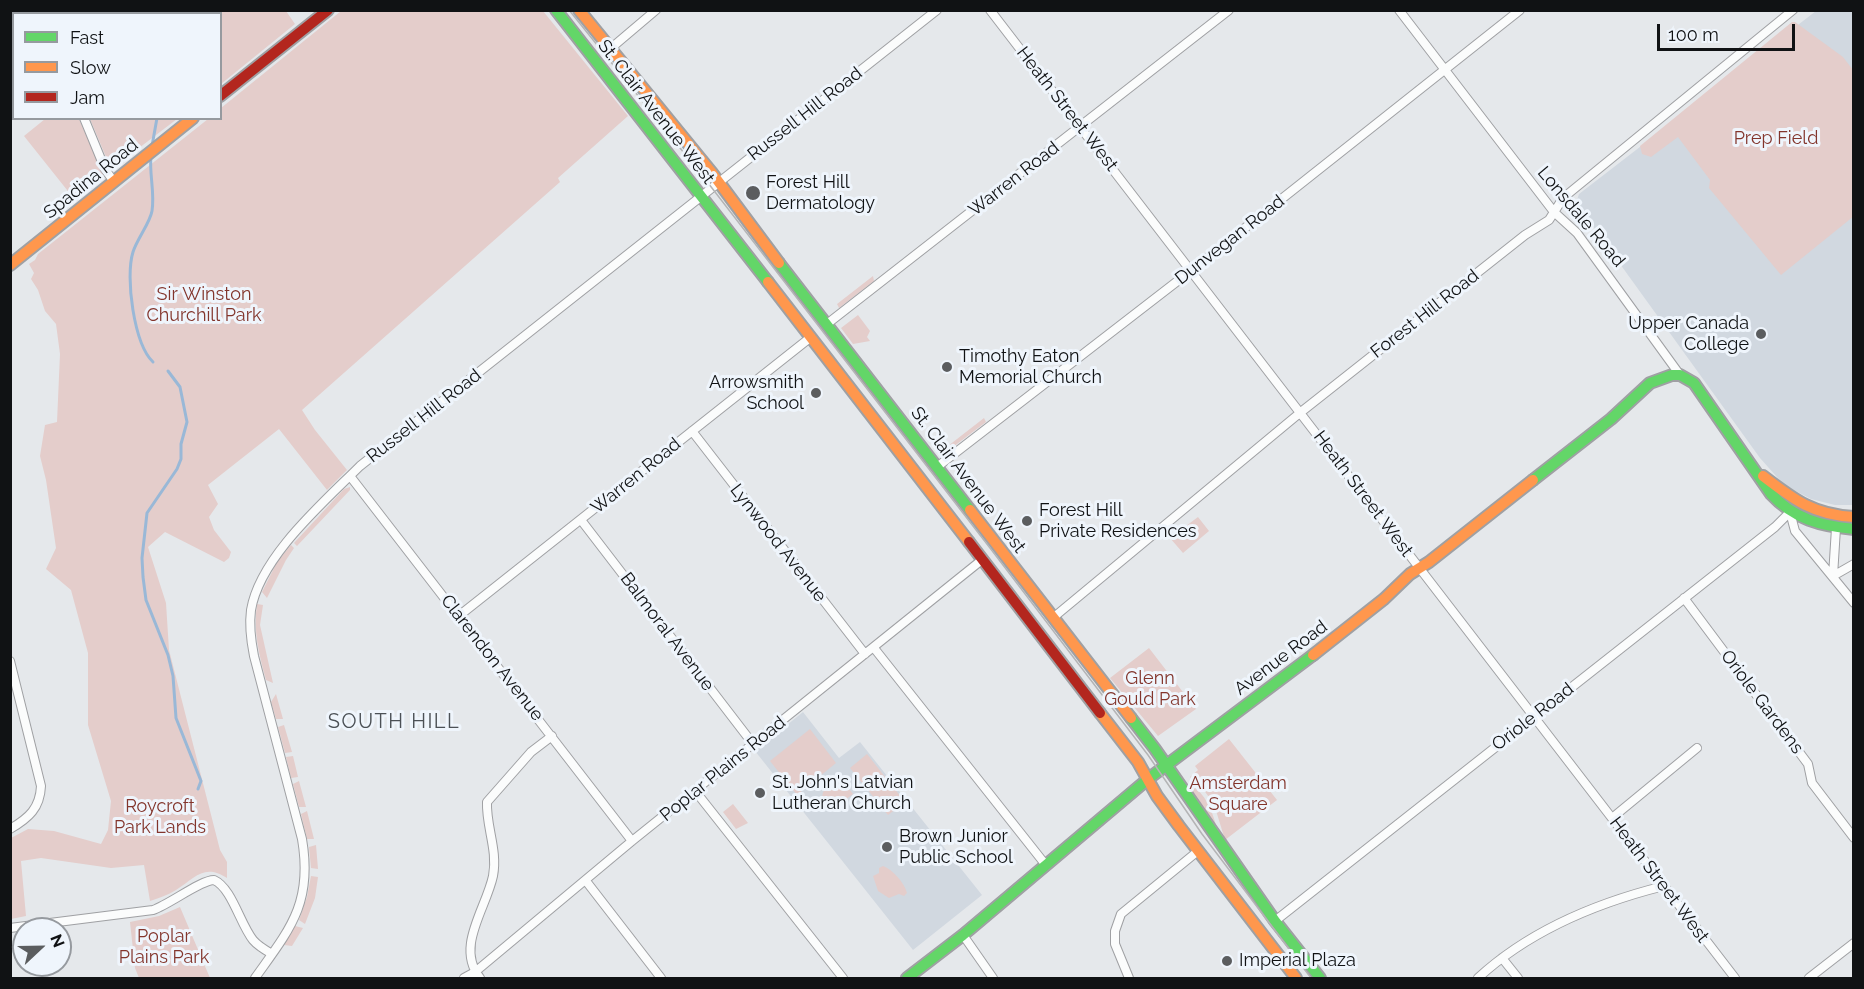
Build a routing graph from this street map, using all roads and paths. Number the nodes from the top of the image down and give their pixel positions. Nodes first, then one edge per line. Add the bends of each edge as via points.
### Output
1 (328, 10) edge
2 (556, 10) edge
3 (579, 10) edge
4 (656, 10) edge
5 (937, 10) edge
6 (990, 10) edge
7 (1229, 10) edge
8 (1399, 10) edge
9 (1520, 10) edge
10 (1793, 10) edge
11 (610, 49) junction
12 (1446, 71) junction
13 (222, 94) edge
14 (85, 120) edge
15 (191, 120) edge
16 (1081, 126) junction
17 (114, 182) junction
18 (718, 182) junction
19 (701, 196) junction
20 (1554, 212) junction
21 (10, 265) edge
22 (1190, 271) junction
23 (827, 324) junction
24 (811, 336) junction
25 (1680, 375) junction
26 (1301, 412) junction
27 (897, 414) junction
28 (879, 427) junction
29 (692, 431) junction
30 (937, 467) junction
31 (1758, 472) junction
32 (350, 476) junction
33 (1790, 512) junction
34 (1818, 513) junction
35 (1854, 517) edge
36 (581, 519) junction
37 (1836, 528) junction
38 (1854, 529) edge
39 (983, 559) junction
40 (1854, 564) edge
41 (1420, 568) junction
42 (1833, 576) junction
43 (1684, 598) junction
44 (1854, 603) edge
45 (460, 615) junction
46 (1054, 617) junction
47 (874, 648) junction
48 (866, 654) junction
49 (10, 661) edge
50 (12, 674) edge
51 (1534, 716) junction
52 (552, 736) junction
53 (753, 744) junction
54 (1697, 748) dead end
55 (1167, 765) junction
56 (1148, 779) junction
57 (696, 792) junction
58 (1612, 818) junction
59 (10, 829) edge
60 (1854, 838) edge
61 (632, 841) junction
62 (1198, 851) junction
63 (1045, 864) junction
64 (586, 881) junction
65 (1664, 886) junction
66 (1275, 921) junction
67 (10, 928) edge
68 (963, 936) junction
69 (1854, 943) edge
70 (272, 954) junction
71 (1502, 958) junction
72 (477, 975) edge
73 (255, 978) edge
74 (464, 978) edge
75 (661, 978) edge
76 (843, 978) edge
77 (907, 978) edge
78 (993, 978) edge
79 (1129, 978) edge
80 (1296, 978) edge
81 (1320, 978) edge
82 (1478, 978) edge
83 (1518, 978) edge
84 (1735, 978) edge
85 (1809, 978) edge

1 - 13 main road
2 - 19 main road, St. Clair Avenue West
3 - 11 main road, St. Clair Avenue West
4 - 11 street
5 - 18 street, Russell Hill Road
6 - 16 street, Heath Street West
7 - 16 street, Warren Road
8 - 12 street, Lonsdale Road
9 - 12 street, Dunvegan Road
10 - 20 street, Forest Hill Road via 1563,198
11 - 18 main road, St. Clair Avenue West
12 - 20 street, Lonsdale Road
12 - 22 street, Dunvegan Road
14 - 17 street
15 - 17 main road, Spadina Road
16 - 22 street, Heath Street West
16 - 23 street, Warren Road
17 - 21 main road, Spadina Road
18 - 19 street, Russell Hill Road
18 - 23 main road, St. Clair Avenue West
19 - 24 main road, St. Clair Avenue West
19 - 32 street, Russell Hill Road
20 - 25 street, Lonsdale Road via 1577,233
20 - 26 street, Forest Hill Road via 1550,220
22 - 26 street, Heath Street West
22 - 30 street, Dunvegan Road
23 - 27 main road, St. Clair Avenue West
24 - 28 main road, St. Clair Avenue West
24 - 29 street, Warren Road
25 - 31 main road, Lonsdale Road via 1696,386
25 - 41 main road, Avenue Road via 1667,375 1650,383 1611,419
26 - 41 street, Heath Street West
26 - 46 street, Forest Hill Road
27 - 28 main road
27 - 30 main road, St. Clair Avenue West
28 - 39 main road, St. Clair Avenue West
29 - 36 street, Warren Road
29 - 48 street, Lynwood Avenue
30 - 46 main road, St. Clair Avenue West
31 - 33 main road via 1776,500
31 - 34 main road via 1793,500
32 - 45 street, Clarendon Avenue
32 - 70 street, Russell Hill Road via 279,552 258,586 252,607 252,645 302,839 306,870 301,906
33 - 34 main road via 1797,508
33 - 37 main road via 1815,524
33 - 42 street via 1795,531
33 - 43 street, Oriole Road
34 - 35 main road
36 - 45 street, Warren Road
36 - 53 street, Balmoral Avenue
37 - 38 main road
37 - 42 street
39 - 47 street, Poplar Plains Road
39 - 56 main road, St. Clair Avenue West
40 - 42 street
41 - 51 street, Heath Street West
41 - 55 main road, Avenue Road
42 - 44 street
43 - 51 street, Oriole Road
43 - 60 street, Oriole Gardens via 1808,764 1812,783
45 - 52 street, Clarendon Avenue
46 - 55 main road, St. Clair Avenue West
47 - 48 street, Poplar Plains Road
47 - 63 street
48 - 53 street, Poplar Plains Road
49 - 50 street
50 - 59 street via 41,786 35,810
51 - 58 street, Heath Street West
51 - 66 street, Oriole Road
52 - 61 street, Clarendon Avenue
52 - 72 street via 531,752 487,802 495,860 488,893 472,933 471,960
53 - 57 street, Poplar Plains Road
54 - 58 street
55 - 56 main road, Avenue Road
55 - 66 main road, St. Clair Avenue West
56 - 62 main road, St. Clair Avenue West
56 - 63 main road, Avenue Road
57 - 61 street, Poplar Plains Road
57 - 76 street
58 - 65 street, Heath Street West
61 - 64 street, Poplar Plains Road
62 - 79 street via 1121,914 1115,944
62 - 80 main road, St. Clair Avenue West
63 - 68 main road, Avenue Road
64 - 72 street, Poplar Plains Road
64 - 75 street
65 - 71 street via 1580,912
65 - 84 street, Heath Street West
66 - 81 main road, St. Clair Avenue West
67 - 70 street via 153,910 214,880 222,885 253,941
68 - 77 main road, Avenue Road
68 - 78 street
69 - 85 street
70 - 73 street, Russell Hill Road
71 - 82 street
71 - 83 street
72 - 74 street, Poplar Plains Road

